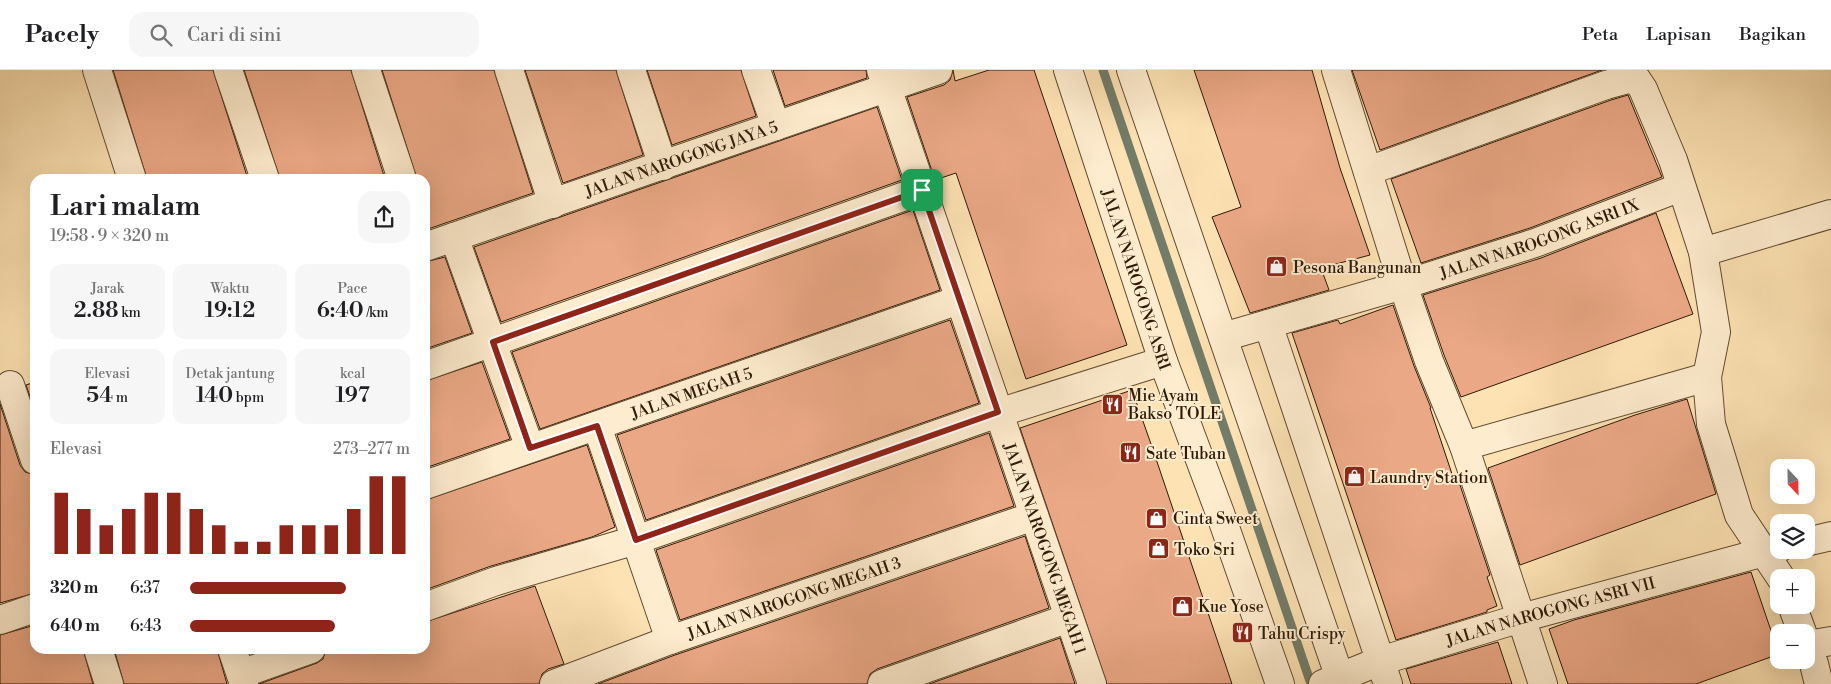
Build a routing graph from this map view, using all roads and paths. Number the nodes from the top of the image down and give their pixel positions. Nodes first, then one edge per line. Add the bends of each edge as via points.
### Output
1 (97, 70) edge
2 (228, 70) edge
3 (366, 70) edge
4 (509, 70) edge
5 (631, 70) edge
6 (756, 70) edge
7 (938, 70) edge
8 (1068, 70) edge
9 (1131, 70) edge
10 (1336, 70) edge
11 (884, 79) edge
12 (776, 126) junction
13 (663, 166) junction
14 (1368, 171) junction
15 (130, 174) edge
16 (263, 174) edge
17 (400, 174) edge
18 (1681, 187) junction
19 (922, 190) junction
20 (553, 204) junction
21 (1831, 214) edge
22 (454, 237) junction
23 (430, 244) edge
24 (1703, 252) junction
25 (1403, 285) junction
26 (959, 300) junction
27 (1268, 324) junction
28 (1223, 337) junction
29 (493, 342) junction
30 (1163, 361) junction
31 (430, 364) edge
32 (1707, 377) junction
33 (10, 385) dead end
34 (998, 412) junction
35 (597, 426) junction
36 (30, 445) edge
37 (1464, 446) junction
38 (530, 448) junction
39 (430, 483) edge
40 (1034, 516) junction
41 (1831, 536) edge
42 (636, 540) junction
43 (1815, 540) edge
44 (1770, 549) edge
45 (1770, 550) edge
46 (430, 605) edge
47 (30, 610) edge
48 (1069, 618) junction
49 (1521, 618) junction
50 (0, 620) edge
51 (670, 640) junction
52 (100, 654) edge
53 (234, 654) edge
54 (300, 654) edge
55 (1815, 669) edge
56 (1384, 673) edge
57 (608, 675) edge
58 (242, 679) edge
59 (1333, 682) edge
60 (110, 684) edge
61 (554, 684) edge
62 (882, 684) edge
63 (1092, 684) edge
64 (1280, 684) edge
65 (1543, 684) edge
66 (1818, 684) edge

1 - 15 street
2 - 16 street
3 - 17 street
4 - 20 street
5 - 13 street
6 - 12 street
7 - 11 street, JALAN NAROGONG JAYA 5
8 - 30 street, JALAN NAROGONG ASRI
9 - 28 street
10 - 14 street
11 - 12 street, JALAN NAROGONG JAYA 5
11 - 19 street, JALAN NAROGONG MEGAH 1
12 - 13 street, JALAN NAROGONG JAYA 5
13 - 20 street, JALAN NAROGONG JAYA 5
14 - 18 street via 1628,79 1637,80 1643,89
14 - 25 street
18 - 24 street
18 - 25 street, JALAN NAROGONG ASRI IX via 1535,242
19 - 26 street, JALAN NAROGONG MEGAH 1
19 - 29 street
20 - 22 street, JALAN NAROGONG JAYA 5
21 - 24 street
22 - 23 street, JALAN NAROGONG JAYA 5
22 - 29 street
24 - 32 street via 1716,332
25 - 27 street, JALAN NAROGONG ASRI IX
25 - 37 street via 1429,361
26 - 34 street, JALAN NAROGONG MEGAH 1
26 - 35 street, JALAN MEGAH 5
27 - 28 street, JALAN NAROGONG ASRI IX
27 - 56 street
28 - 59 street
29 - 31 street
29 - 38 street
30 - 34 street
30 - 64 street, JALAN NAROGONG ASRI
32 - 37 street
32 - 44 street via 1711,424 1739,515
33 - 36 street
34 - 40 street, JALAN NAROGONG MEGAH 1
34 - 42 street
35 - 38 street, JALAN MEGAH 5
35 - 42 street
37 - 49 street
38 - 39 street, JALAN MEGAH 5
40 - 48 street, JALAN NAROGONG MEGAH 1
40 - 51 street, JALAN NAROGONG MEGAH 3
41 - 43 street
42 - 46 street via 496,581
42 - 51 street
45 - 49 street, JALAN NAROGONG ASRI VII
47 - 50 street
48 - 62 street
48 - 63 street, JALAN NAROGONG MEGAH 1
49 - 56 street, JALAN NAROGONG ASRI VII
49 - 65 street
51 - 57 street, JALAN NAROGONG MEGAH 3
52 - 60 street
53 - 58 street
54 - 58 street
55 - 66 street
56 - 59 street, JALAN NAROGONG ASRI VII
57 - 61 street, JALAN NAROGONG MEGAH 3

